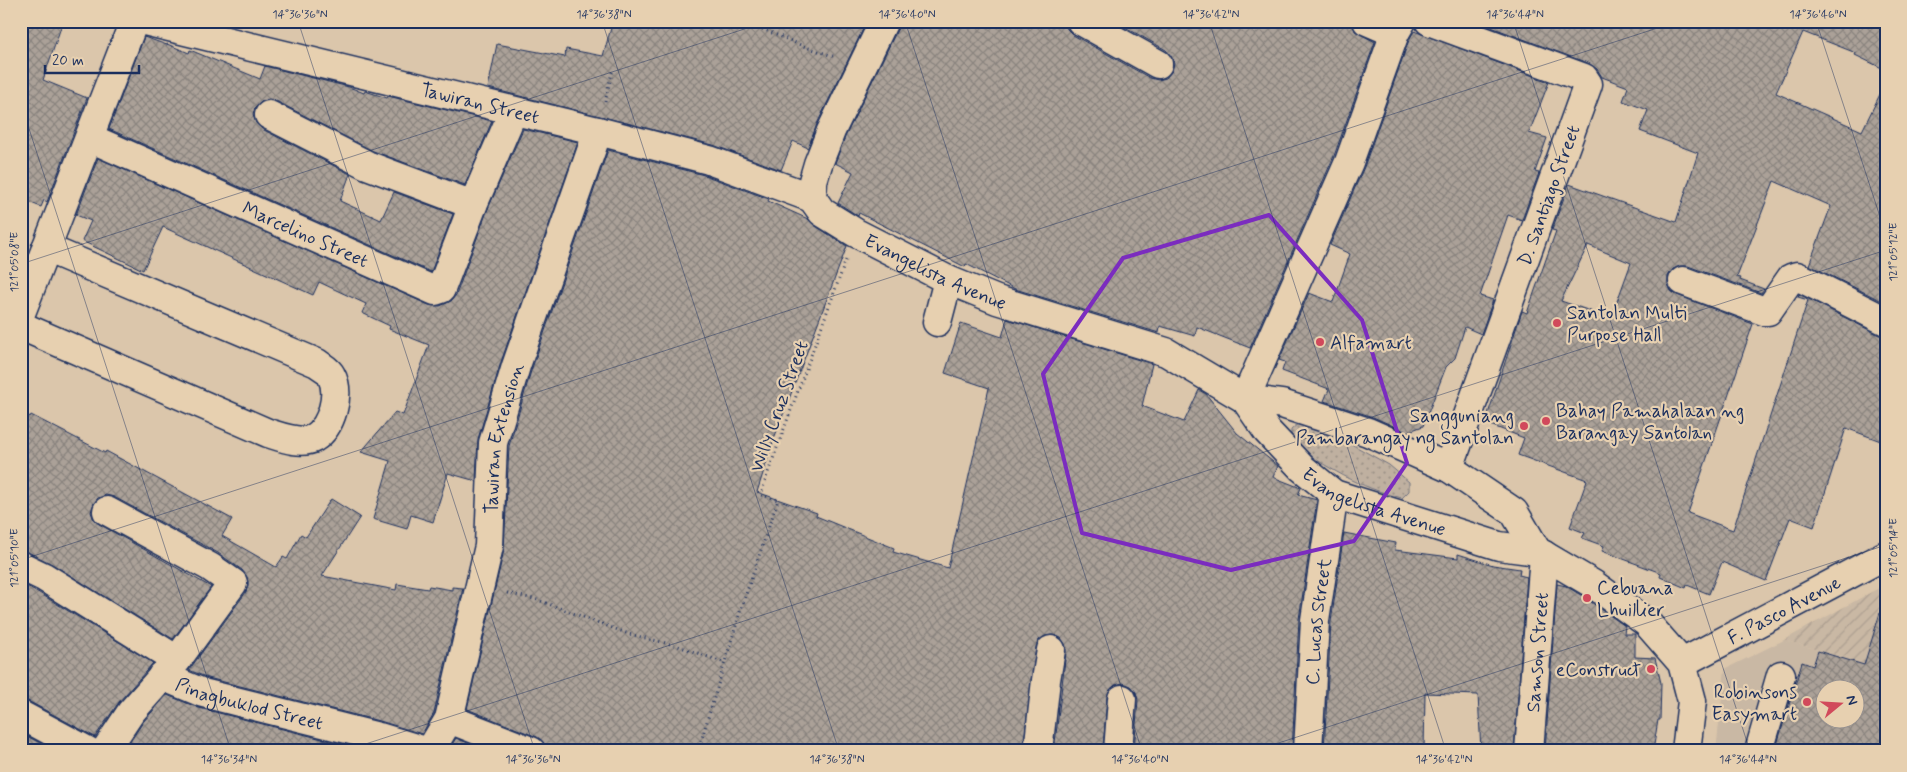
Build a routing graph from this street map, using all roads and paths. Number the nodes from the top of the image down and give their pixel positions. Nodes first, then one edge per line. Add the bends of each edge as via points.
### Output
1 (134, 21) edge
2 (144, 21) edge
3 (884, 21) edge
4 (1082, 21) edge
5 (1367, 21) edge
6 (1430, 21) edge
7 (753, 25) dead end
8 (1399, 27) edge
9 (1158, 64) dead end
10 (862, 66) junction
11 (513, 112) junction
12 (269, 115) dead end
13 (598, 131) junction
14 (90, 138) junction
15 (812, 198) junction
16 (472, 205) junction
17 (856, 234) junction
18 (46, 248) junction
19 (948, 280) junction
20 (1683, 281) dead end
21 (21, 313) edge
22 (1886, 321) edge
23 (937, 322) dead end
24 (21, 326) edge
25 (1245, 399) junction
26 (1449, 468) junction
27 (1334, 494) junction
28 (107, 511) dead end
29 (1514, 512) junction
30 (1499, 546) junction
31 (1540, 553) junction
32 (1886, 554) edge
33 (21, 566) edge
34 (480, 586) junction
35 (1051, 650) dead end
36 (725, 663) junction
37 (1682, 663) junction
38 (170, 668) junction
39 (1781, 675) dead end
40 (1122, 699) dead end
41 (21, 715) edge
42 (449, 718) junction
43 (88, 751) edge
44 (105, 751) edge
45 (425, 751) edge
46 (430, 751) edge
47 (531, 751) edge
48 (698, 751) edge
49 (1038, 751) edge
50 (1118, 751) edge
51 (1308, 751) edge
52 (1529, 751) edge
53 (1686, 751) edge
54 (1759, 751) edge

1 - 14 street
2 - 11 street, Tawiran Street
3 - 10 street
4 - 9 street
5 - 8 street
6 - 26 street, D. Santiago Street via 1584,78 1588,84
7 - 10 path
8 - 25 street via 1349,162
10 - 15 street via 818,164
11 - 13 street, Tawiran Street
11 - 16 street, Marcelino Street
12 - 16 street via 367,165
13 - 15 street, Tawiran Street via 709,160
13 - 34 street, Tawiran Extension via 492,444 489,546
14 - 16 street, Marcelino Street via 435,291 441,289
14 - 18 street
15 - 17 street, Evangelista Avenue via 822,212
17 - 19 street, Evangelista Avenue
17 - 36 path, Willy Cruz Street via 766,478 761,495 778,500
18 - 21 street
18 - 24 street via 317,363 331,374 336,390 335,406 324,429 313,438 294,440 268,433
19 - 23 street
19 - 25 street, Evangelista Avenue via 997,300 1166,352
20 - 22 street via 1764,311 1797,276
25 - 26 street, Evangelista Avenue via 1282,404 1368,432
25 - 27 street, Evangelista Avenue via 1267,431 1302,468
26 - 29 street, Evangelista Avenue
27 - 30 street, Evangelista Avenue
27 - 51 street, C. Lucas Street via 1315,620
28 - 38 street via 233,583
29 - 30 street
29 - 31 street, Evangelista Avenue
30 - 31 street, Evangelista Avenue
31 - 37 street, Evangelista Avenue via 1593,584 1647,622
31 - 52 street, Samson Street
32 - 37 street, F. Pasco Avenue
33 - 38 street, Pinagbuklod Street via 44,578
34 - 36 path via 538,600 629,634 678,646
34 - 42 street, Tawiran Extension
35 - 49 street
36 - 48 path, Willy Cruz Street
37 - 53 street, Evangelista Avenue via 1692,700
38 - 44 street via 131,712
38 - 45 street, Pinagbuklod Street via 202,693
39 - 54 street
40 - 50 street
41 - 43 street
42 - 46 street, Tawiran Extension
42 - 47 street

